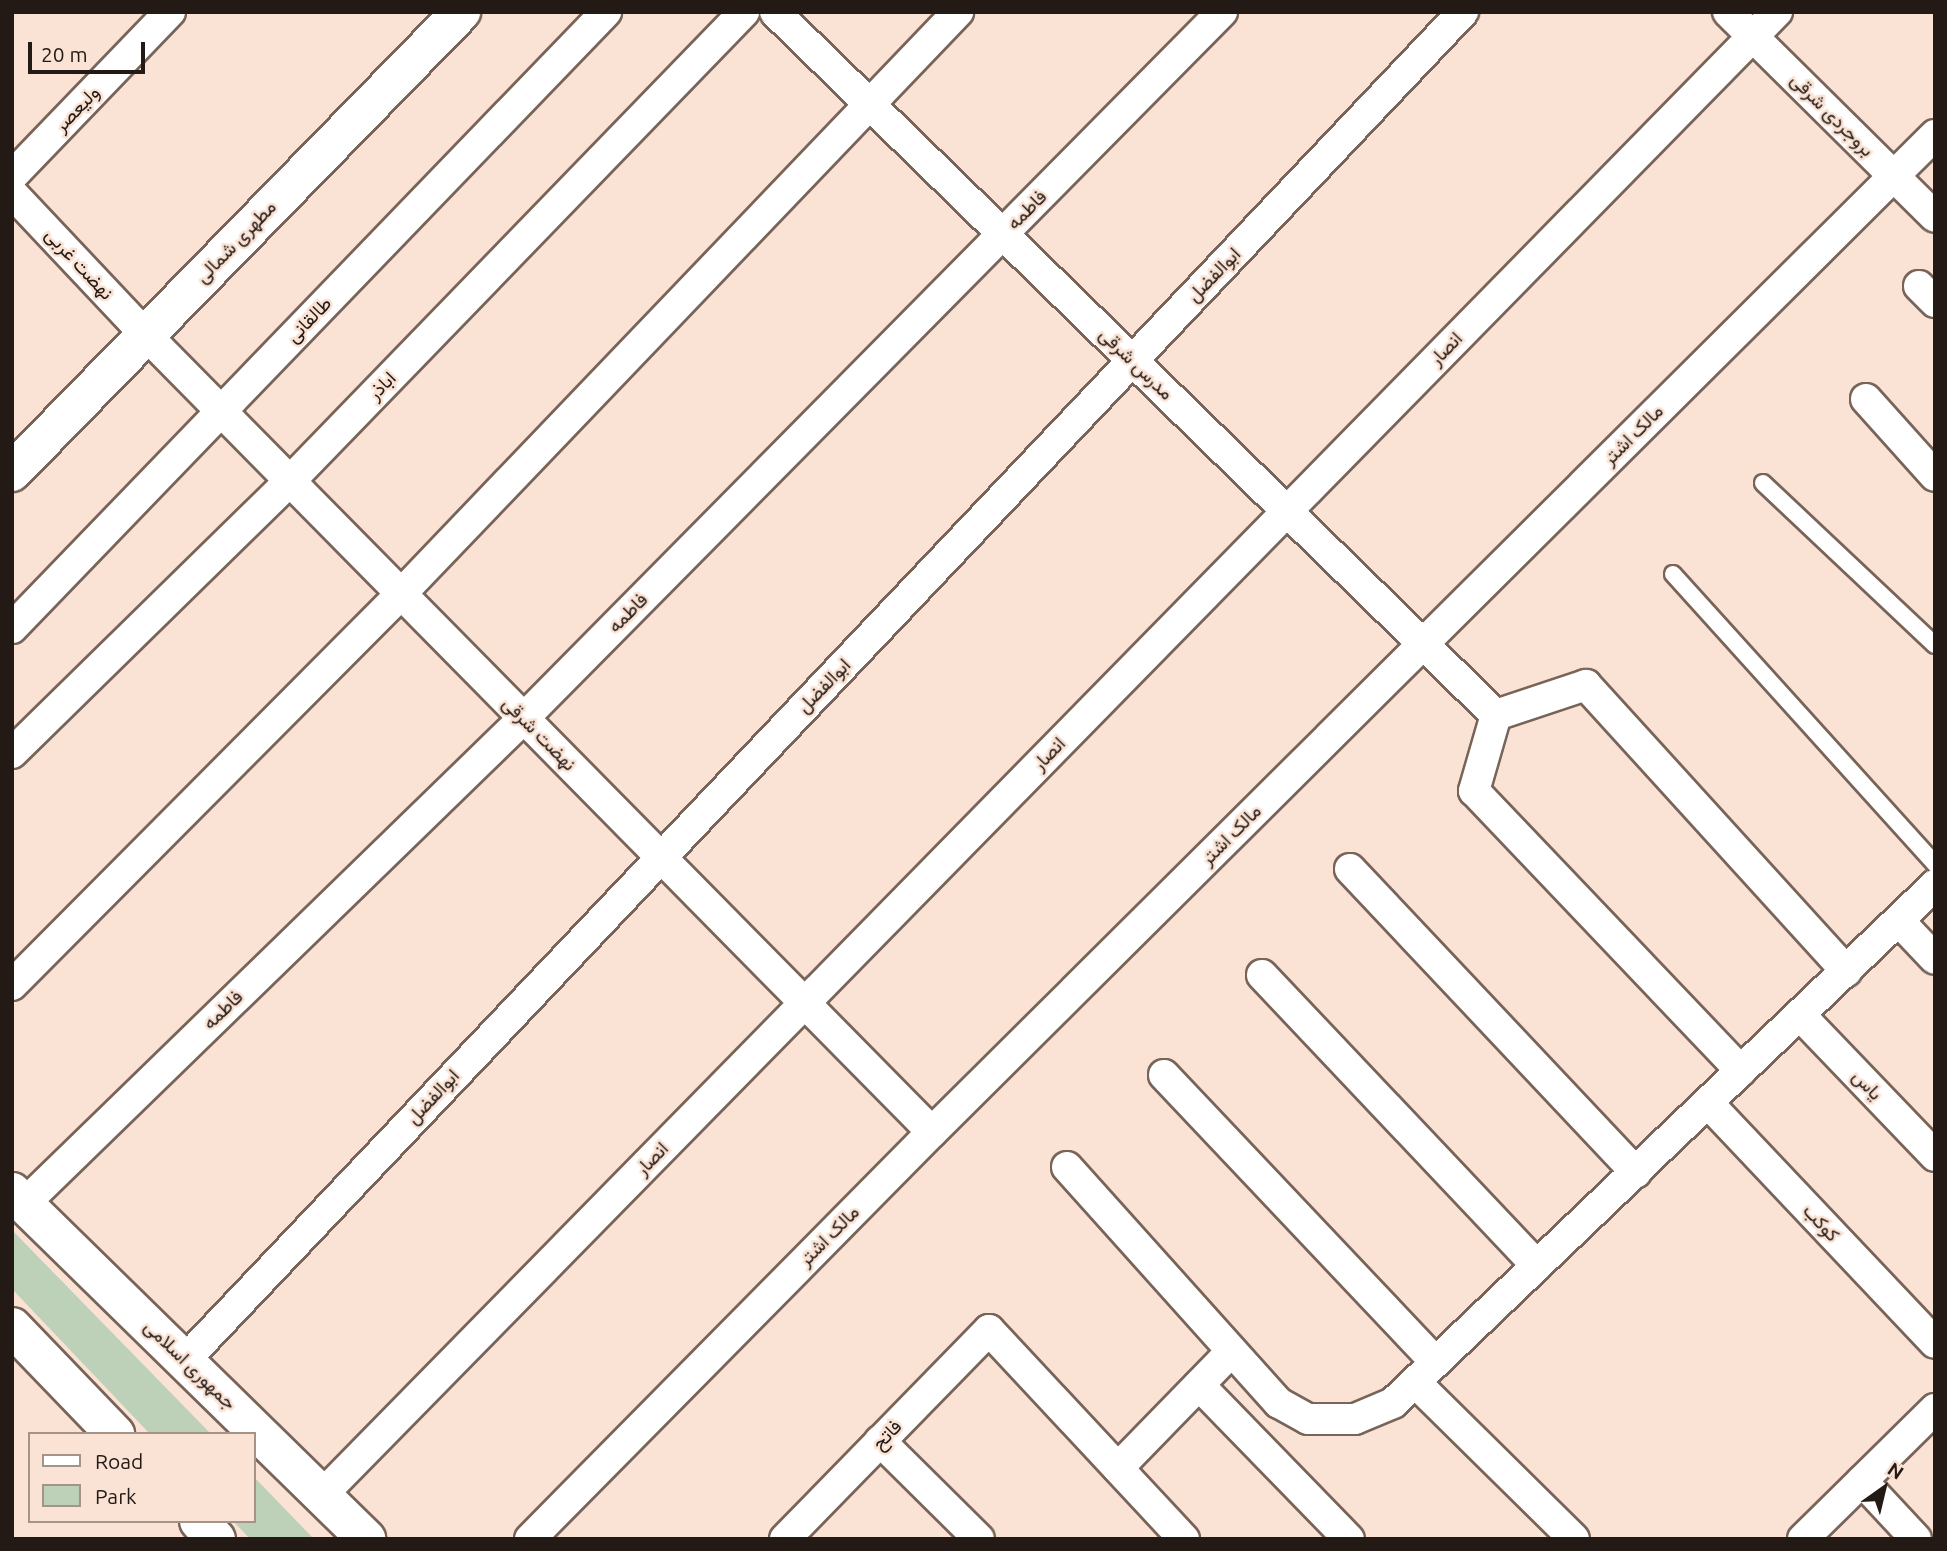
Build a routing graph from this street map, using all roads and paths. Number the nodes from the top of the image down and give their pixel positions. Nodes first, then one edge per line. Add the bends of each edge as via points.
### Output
1 (170, 12) edge
2 (461, 12) edge
3 (606, 12) edge
4 (744, 12) edge
5 (775, 12) edge
6 (957, 12) edge
7 (1222, 12) edge
8 (1463, 12) edge
9 (1728, 12) edge
10 (1777, 12) edge
11 (1753, 37) junction
12 (870, 105) junction
13 (1935, 135) edge
14 (12, 176) edge
15 (1894, 176) junction
16 (12, 193) edge
17 (1935, 217) edge
18 (1003, 234) junction
19 (146, 335) junction
20 (1132, 361) junction
21 (1866, 398) dead end
22 (221, 412) junction
23 (12, 472) edge
24 (1935, 477) edge
25 (289, 481) junction
26 (1763, 482) dead end
27 (1287, 512) junction
28 (1672, 574) dead end
29 (401, 594) junction
30 (12, 628) edge
31 (1423, 644) junction
32 (1935, 645) edge
33 (1496, 715) junction
34 (524, 718) junction
35 (12, 753) edge
36 (661, 857) junction
37 (1935, 864) edge
38 (1350, 869) dead end
39 (1935, 885) edge
40 (1899, 922) junction
41 (1935, 959) edge
42 (1846, 971) junction
43 (1262, 975) dead end
44 (12, 985) edge
45 (805, 1003) junction
46 (1800, 1015) junction
47 (1741, 1071) junction
48 (1164, 1075) dead end
49 (1708, 1103) junction
50 (932, 1132) junction
51 (1935, 1156) edge
52 (1067, 1167) dead end
53 (1636, 1172) junction
54 (18, 1198) edge
55 (1537, 1266) junction
56 (12, 1326) edge
57 (1935, 1343) edge
58 (1231, 1353) junction
59 (185, 1360) junction
60 (1425, 1372) junction
61 (1199, 1385) junction
62 (1935, 1409) edge
63 (113, 1432) edge
64 (880, 1441) junction
65 (1118, 1468) junction
66 (1862, 1481) junction
67 (322, 1495) junction
68 (201, 1523) edge
69 (801, 1534) edge
70 (216, 1539) edge
71 (366, 1539) edge
72 (530, 1539) edge
73 (979, 1539) edge
74 (1184, 1539) edge
75 (1349, 1539) edge
76 (1574, 1539) edge
77 (1803, 1539) edge
78 (1916, 1539) edge

1 - 14 street, ولیعصر
2 - 19 main road, مطهری شمالی
3 - 22 street, طالقانی
4 - 25 street, اباذر
5 - 12 street, مدرس شرقی
6 - 12 street
7 - 18 street, فاطمه
8 - 20 street, ابوالفضل
9 - 11 street, بروجردی شرقی
10 - 11 street, انصار
11 - 15 street, بروجردی شرقی
11 - 27 street, انصار
12 - 18 street, مدرس شرقی
12 - 29 street
13 - 15 street, مالک اشتر
15 - 17 street, بروجردی شرقی
15 - 31 street, مالک اشتر
16 - 19 street, نهضت غربی
18 - 20 street, مدرس شرقی
18 - 34 street, فاطمه
19 - 22 street, نهضت شرقی
19 - 23 main road, مطهری شمالی
20 - 27 street, مدرس شرقی
20 - 36 street, ابوالفضل
21 - 24 street
22 - 25 street, نهضت شرقی
22 - 30 street, طالقانی
25 - 29 street, نهضت شرقی
25 - 35 street, اباذر
26 - 32 lane
27 - 31 street, مدرس شرقی
27 - 45 street, انصار
28 - 37 lane
29 - 34 street, نهضت شرقی
29 - 44 street
31 - 33 street, مدرس شرقی
31 - 50 street, مالک اشتر
33 - 42 street via 1586,685
33 - 47 street via 1474,791
34 - 36 street, نهضت شرقی
34 - 54 street, فاطمه
36 - 45 street, نهضت شرقی
36 - 59 street, ابوالفضل
38 - 53 street
39 - 40 street
40 - 41 street
40 - 42 street
42 - 46 street
43 - 55 street
45 - 50 street, نهضت شرقی
45 - 67 street, انصار
46 - 47 street
46 - 51 street, یاس
47 - 49 street
48 - 60 street
49 - 53 street
49 - 57 street, کوکب
50 - 72 street, مالک اشتر
52 - 58 street
53 - 55 street
54 - 59 main road, جمهوری اسلامی
55 - 60 street
56 - 63 main road
58 - 60 street via 1279,1403 1308,1419 1355,1419 1393,1403
58 - 61 street
59 - 67 main road, جمهوری اسلامی
60 - 76 street
61 - 65 street
61 - 75 street
62 - 66 street
64 - 65 street, فاتح via 989,1331
64 - 69 street, فاتح
64 - 73 street
65 - 74 street
66 - 77 street
66 - 78 street
67 - 71 main road, جمهوری اسلامی
68 - 70 main road

